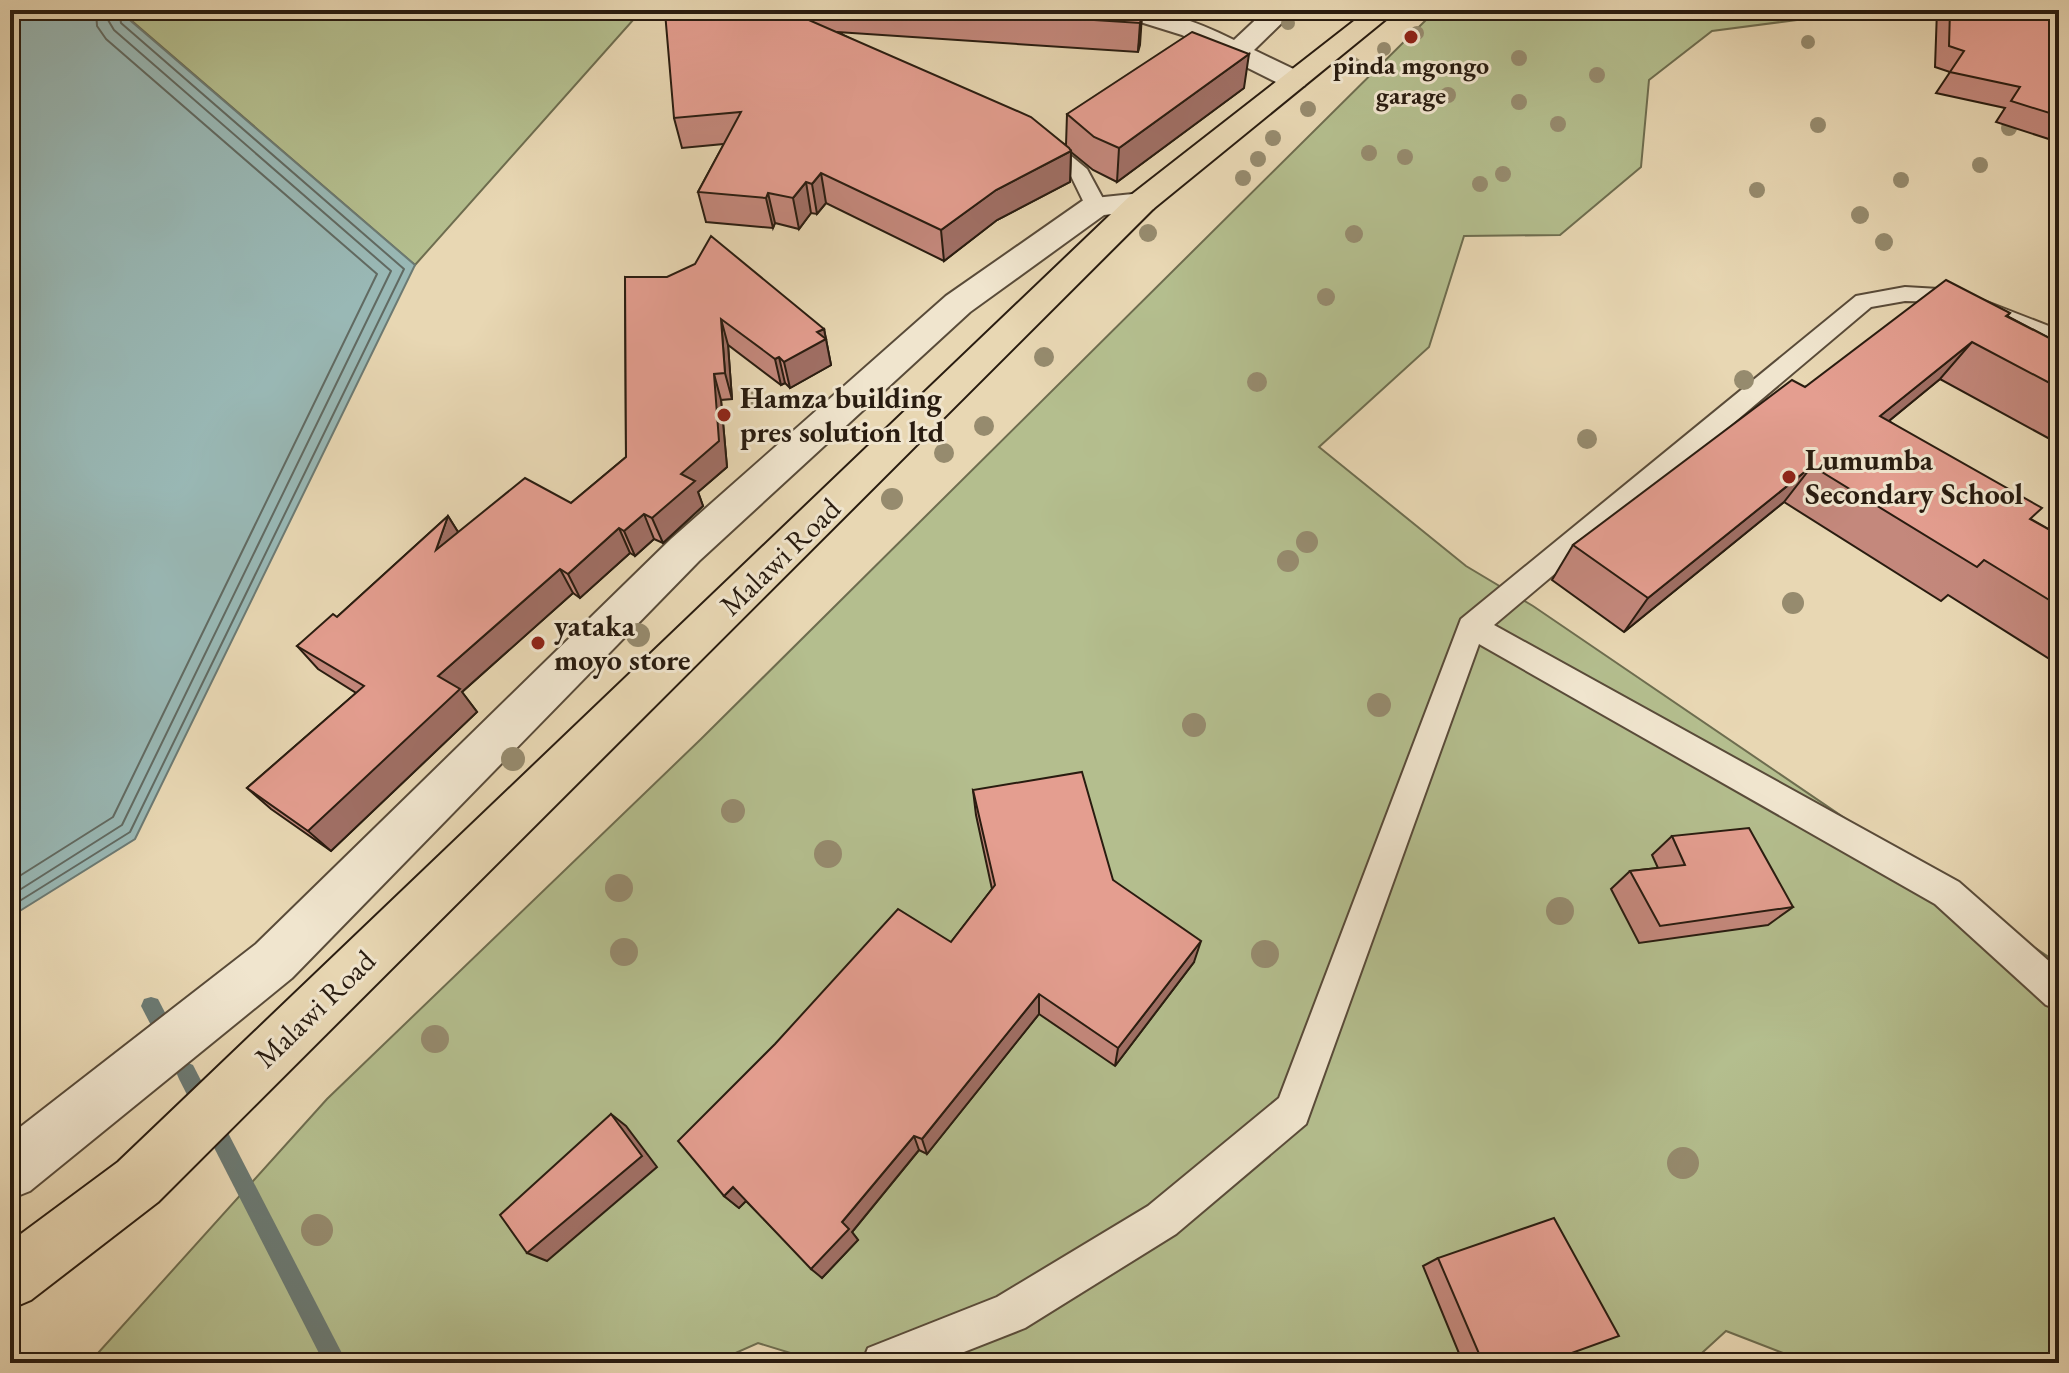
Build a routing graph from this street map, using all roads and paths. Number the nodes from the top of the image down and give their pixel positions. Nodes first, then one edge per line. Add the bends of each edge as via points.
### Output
1 (1130, 10) edge
2 (1282, 10) edge
3 (1384, 10) edge
4 (1236, 52) junction
5 (1294, 80) junction
6 (1018, 129) edge
7 (1142, 202) junction
8 (1096, 206) junction
9 (2059, 339) edge
10 (1471, 627) junction
11 (2059, 993) edge
12 (10, 1171) edge
13 (10, 1279) edge
14 (883, 1363) edge

1 - 4 street via 1191,29
2 - 4 street
3 - 5 main road, Malawi Road
4 - 5 street
5 - 7 main road, Malawi Road
6 - 8 lane via 1080,173
7 - 8 street
7 - 13 main road, Malawi Road via 138,1182
8 - 12 street via 958,304 685,550 274,961
9 - 10 lane via 1948,295 1905,294 1864,301
10 - 11 lane via 1947,893
10 - 14 lane via 1293,1111 1162,1220 1010,1313

